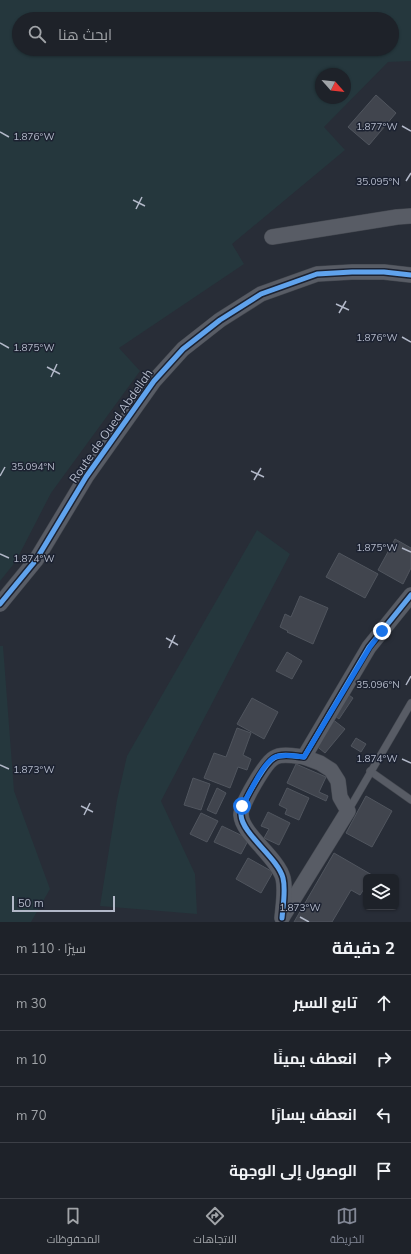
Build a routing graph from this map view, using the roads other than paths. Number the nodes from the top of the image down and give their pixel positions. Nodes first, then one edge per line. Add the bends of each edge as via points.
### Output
1 (411, 216) edge
2 (272, 237) dead end
3 (411, 275) edge
4 (411, 595) edge
5 (0, 604) edge
6 (411, 703) edge
7 (304, 757) junction
8 (370, 771) junction
9 (411, 800) edge
10 (348, 811) junction
11 (280, 920) edge

1 - 2 street
3 - 5 street, Route de Oued Abdellah via 384,272 317,274 261,294 220,320 183,349 149,388 86,476 36,560
4 - 7 street via 370,647
6 - 8 lane
7 - 10 street via 331,770 338,781 340,797
7 - 11 street via 275,757 266,764 242,806 244,825 279,869 283,879
8 - 9 lane
8 - 10 lane
10 - 11 street

